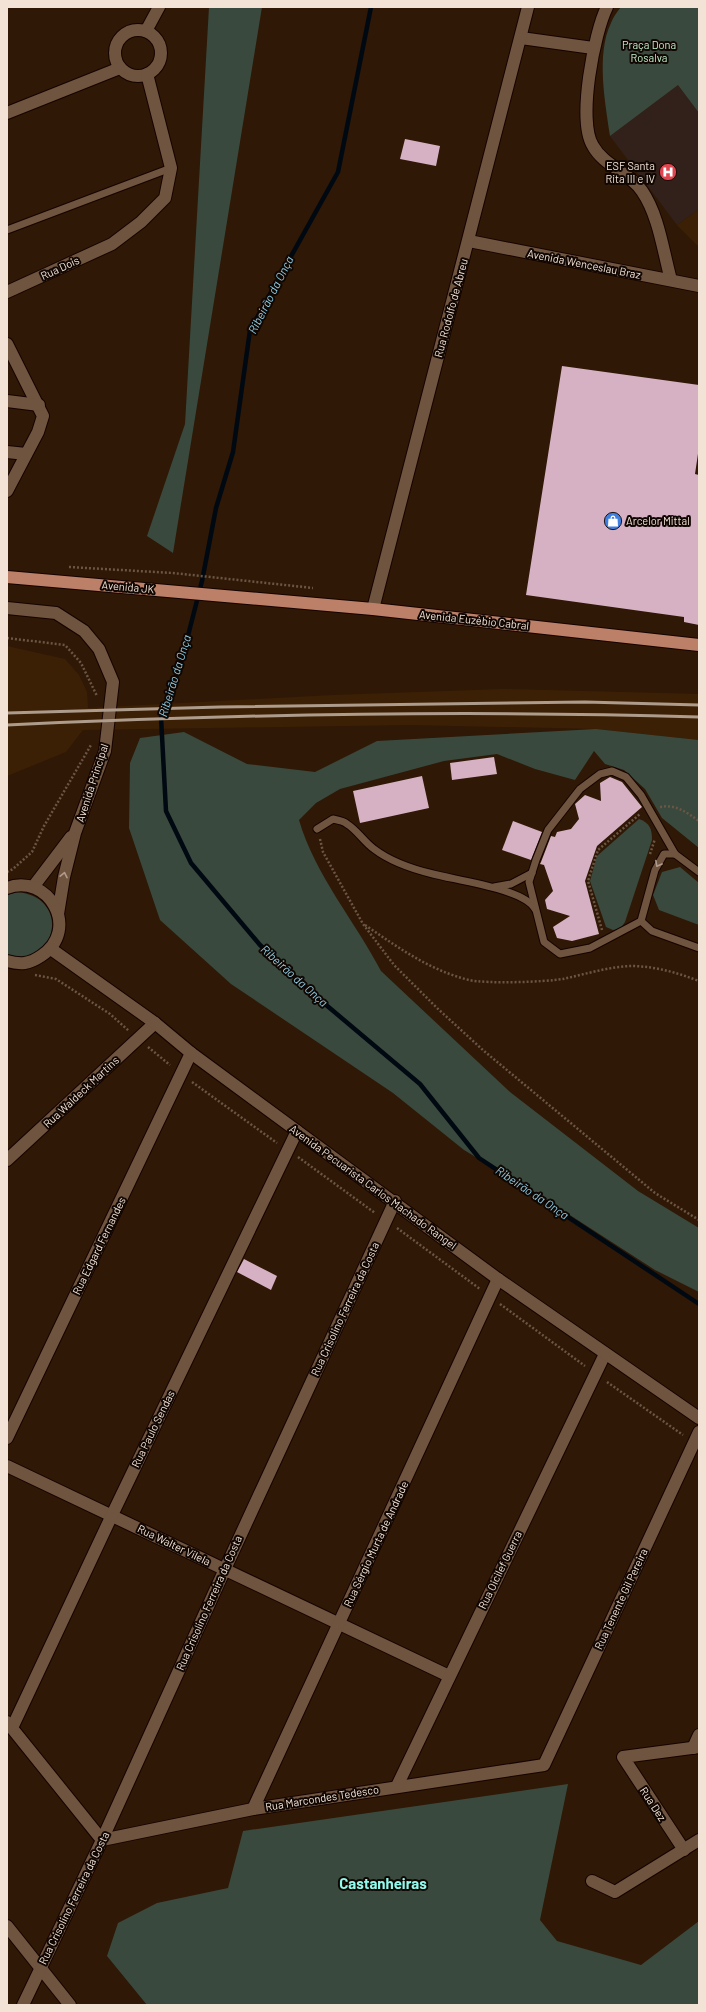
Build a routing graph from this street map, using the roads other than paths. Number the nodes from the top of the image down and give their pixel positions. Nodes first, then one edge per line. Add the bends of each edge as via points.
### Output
1 (159, 7) edge
2 (528, 7) edge
3 (607, 7) edge
4 (146, 31) junction
5 (521, 38) junction
6 (593, 48) junction
7 (120, 68) junction
8 (147, 74) junction
9 (7, 113) edge
10 (171, 168) junction
11 (7, 230) edge
12 (468, 241) junction
13 (671, 280) junction
14 (699, 286) edge
15 (7, 292) edge
16 (7, 344) edge
17 (7, 401) edge
18 (39, 406) junction
19 (7, 452) edge
20 (26, 454) junction
21 (7, 491) edge
22 (7, 577) edge
23 (249, 598) joint
24 (7, 608) edge
25 (373, 609) junction
26 (699, 645) edge
27 (317, 829) road end
28 (75, 833) junction
29 (675, 854) junction
30 (699, 872) edge
31 (532, 874) junction
32 (486, 886) junction
33 (7, 888) edge
34 (33, 888) junction
35 (537, 912) junction
36 (58, 914) junction
37 (640, 921) junction
38 (699, 948) edge
39 (51, 949) junction
40 (7, 961) edge
41 (155, 1023) junction
42 (191, 1053) junction
43 (296, 1131) junction
44 (7, 1160) edge
45 (395, 1201) junction
46 (498, 1279) junction
47 (605, 1354) junction
48 (699, 1418) edge
49 (697, 1437) edge
50 (7, 1438) edge
51 (7, 1466) edge
52 (112, 1515) junction
53 (225, 1569) junction
54 (340, 1624) junction
55 (449, 1676) junction
56 (9, 1725) edge
57 (699, 1735) edge
58 (696, 1747) edge
59 (544, 1765) joint
60 (397, 1786) junction
61 (252, 1809) junction
62 (102, 1840) junction
63 (699, 1840) edge
64 (684, 1850) junction
65 (592, 1881) dead end
66 (7, 1926) edge
67 (40, 1968) junction
68 (23, 2005) edge
69 (70, 2005) edge

1 - 4 street
2 - 5 street, Rua Rodolfo de Abreu
3 - 6 street via 600,20
4 - 7 street via 130,31 118,40 115,55
4 - 8 street via 158,41 161,48 158,63 154,70
5 - 6 street
5 - 12 street, Rua Rodolfo de Abreu
6 - 13 street via 586,117 592,145 603,158 633,180 642,192 654,214
7 - 8 street via 132,75
7 - 9 street
8 - 10 street
10 - 11 lane
10 - 15 street, Rua Dois via 165,198 141,222 112,244
12 - 13 street, Avenida Wenceslau Braz
12 - 25 street, Rua Rodolfo de Abreu
13 - 14 street, Avenida Wenceslau Braz
16 - 18 street
17 - 18 street
18 - 20 street via 43,416
19 - 20 street
20 - 21 street
22 - 23 main road, Avenida JK
23 - 25 main road, Avenida Euzébio Cabral
24 - 28 street, Avenida Principal via 56,613 84,631 99,649 113,682 105,750
25 - 26 main road, Avenida Euzébio Cabral
27 - 32 lane via 333,819 347,823 387,858 432,874
28 - 34 street, Avenida Principal
36 -> 28 street, Avenida Principal
29 - 30 lane
29 - 31 lane via 647,813 641,795 626,778 612,771 600,774 580,790 548,830
29 -> 37 lane via 664,854 655,870
31 - 32 lane via 511,884
31 - 35 lane via 530,882
32 - 35 lane via 506,891 525,900 533,905
33 - 34 street via 22,885
34 - 36 street via 44,893 53,902
35 - 37 lane via 544,942 560,954 590,948
36 - 39 street, Avenida Principal via 60,926
37 - 38 lane via 652,931
39 - 40 street via 30,963 17,964
39 - 41 street, Avenida Pecuarista Carlos Machado Rangel
41 - 42 street, Avenida Pecuarista Carlos Machado Rangel
41 - 44 street, Rua Waldeck Martins
42 - 43 street, Avenida Pecuarista Carlos Machado Rangel
42 - 50 street, Rua Edgard Fernandes
43 - 45 street, Avenida Pecuarista Carlos Machado Rangel
43 - 52 street, Rua Paulo Sendas
45 - 46 street, Avenida Pecuarista Carlos Machado Rangel
45 - 53 street, Rua Crisolino Ferreira da Costa
46 - 47 street, Avenida Pecuarista Carlos Machado Rangel
46 - 54 street, Rua Sérgio Murta de Andrade
47 - 48 street, Avenida Pecuarista Carlos Machado Rangel
47 - 55 street, Rua Oicilef Guerra
49 - 59 street, Rua Tenente Gil Pereira
51 - 52 street, Rua Walter Vilela
52 - 53 street, Rua Walter Vilela
52 - 56 street, Rua Paulo Sendas
53 - 54 street, Rua Walter Vilela
53 - 62 street, Rua Crisolino Ferreira da Costa
54 - 55 street, Rua Walter Vilela
54 - 61 street, Rua Sérgio Murta de Andrade
55 - 60 street, Rua Oicilef Guerra
56 - 62 street
57 - 58 street
58 - 64 street, Rua Dez via 623,1757
59 - 60 street, Rua Marcondes Tedesco
60 - 61 street, Rua Marcondes Tedesco
61 - 62 street, Rua Marcondes Tedesco
62 - 67 street, Rua Crisolino Ferreira da Costa
63 - 64 street
64 - 65 street via 615,1892
66 - 67 street
67 - 68 street, Rua Crisolino Ferreira da Costa
67 - 69 street

